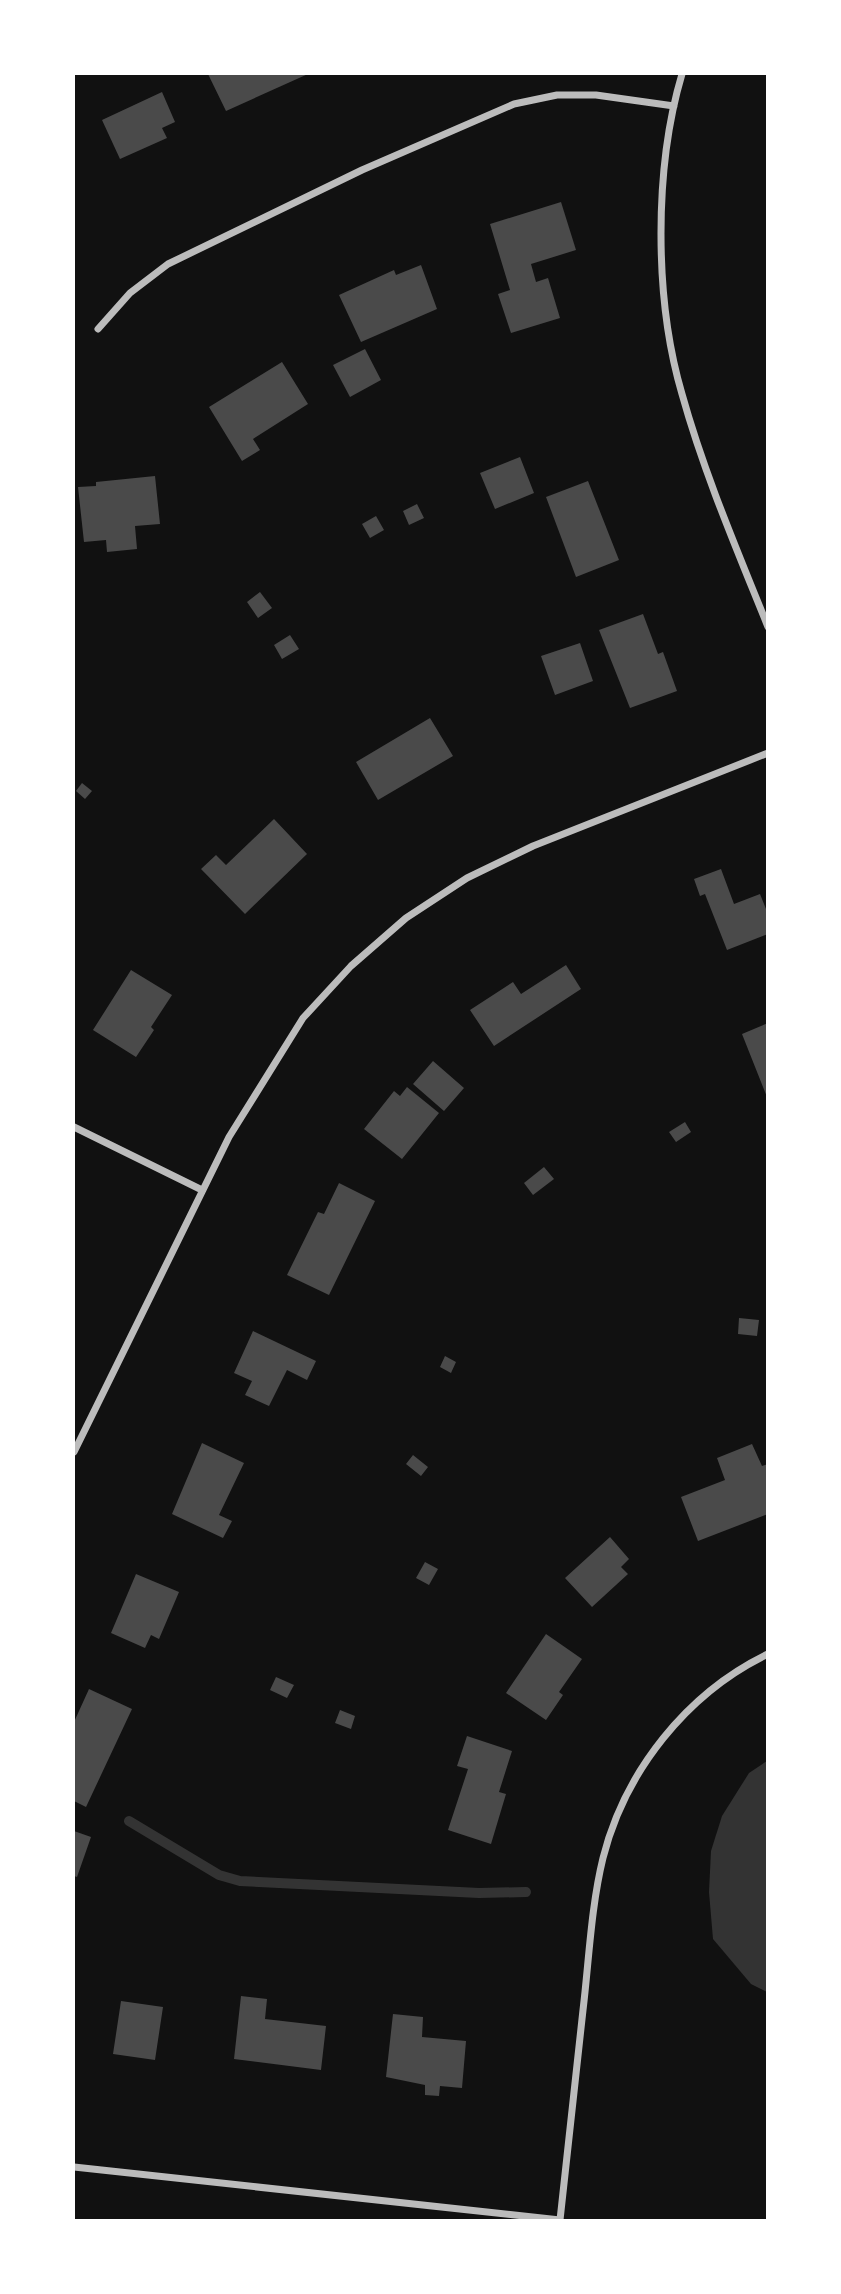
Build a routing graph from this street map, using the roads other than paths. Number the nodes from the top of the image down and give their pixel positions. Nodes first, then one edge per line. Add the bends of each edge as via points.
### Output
1 (682, 74) edge
2 (674, 106) junction
3 (98, 329) dead end
4 (768, 627) edge
5 (768, 753) edge
6 (74, 1127) edge
7 (202, 1190) junction
8 (74, 1452) edge
9 (768, 1654) edge
10 (74, 2166) edge
11 (560, 2220) edge

1 - 2 street
2 - 3 street via 596,95 557,95 514,104 362,170 168,264 130,293
2 - 4 street via 661,242 673,358 712,486
5 - 7 street via 533,846 467,878 406,918 351,966 303,1018 229,1137
6 - 7 street
7 - 8 street
9 - 11 street via 703,1696 683,1716 633,1782 611,1832 596,1892
10 - 11 street

